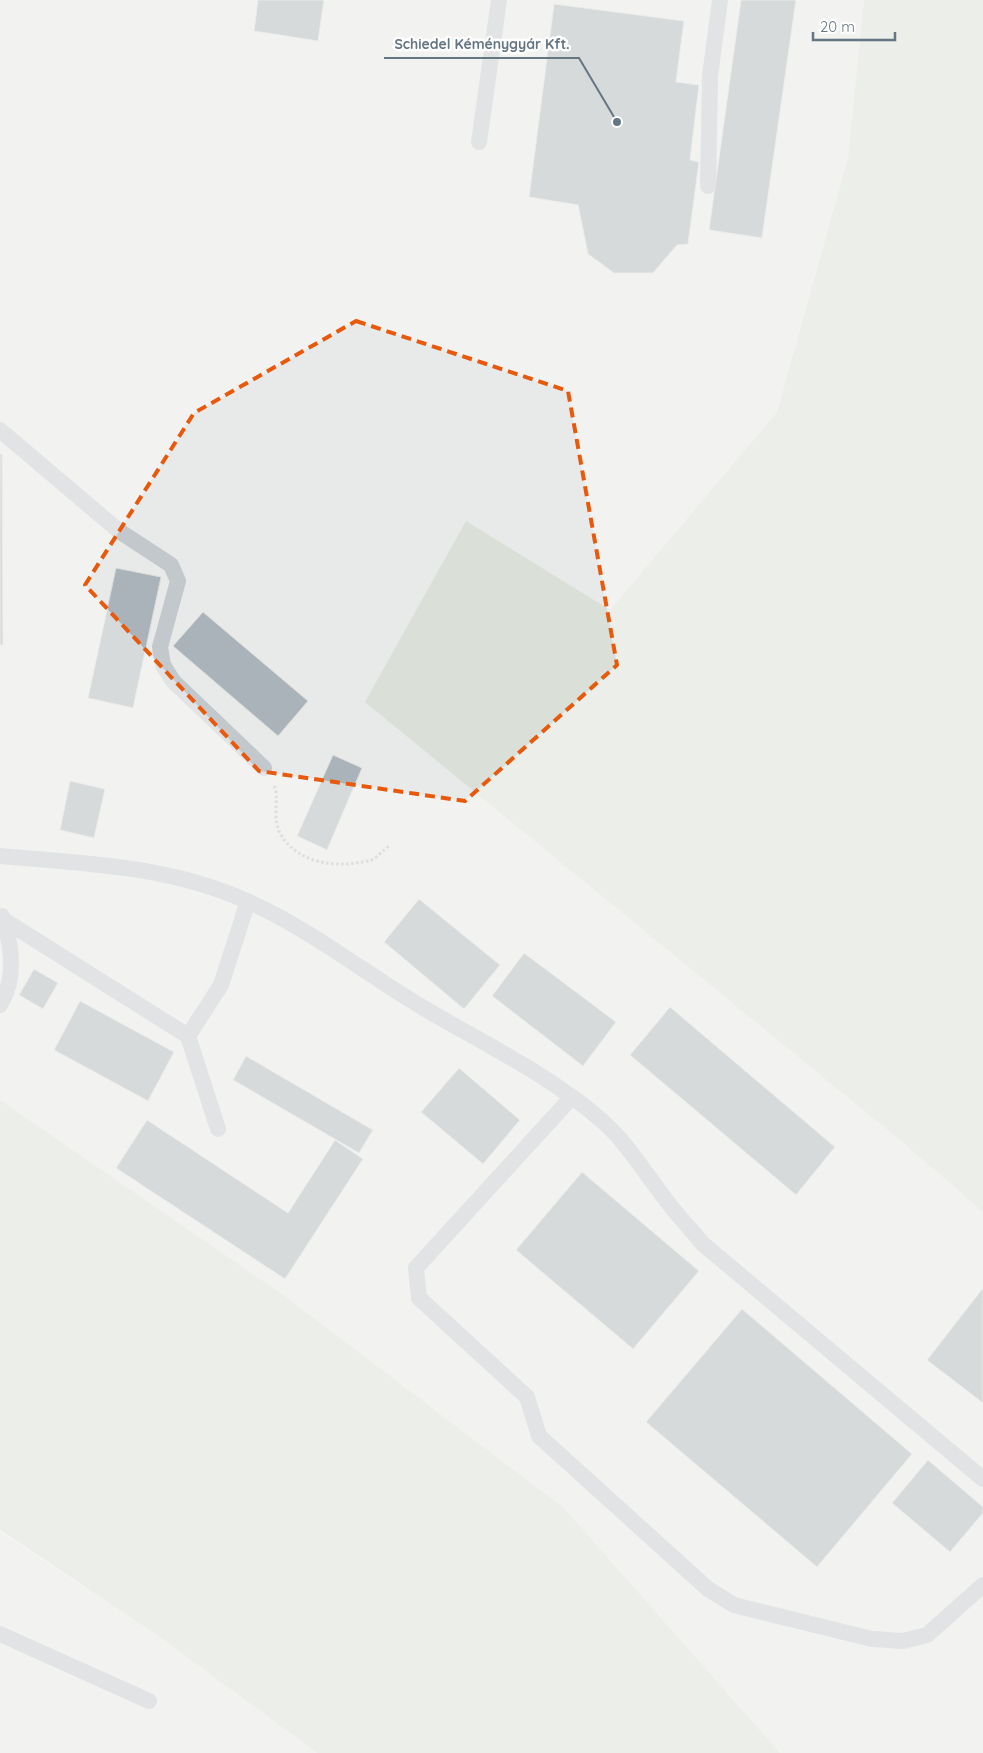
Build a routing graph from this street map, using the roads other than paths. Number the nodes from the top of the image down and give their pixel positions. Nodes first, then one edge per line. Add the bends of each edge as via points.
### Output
1 (498, 0) edge
2 (720, 0) edge
3 (479, 142) dead end
4 (708, 186) dead end
5 (0, 430) edge
6 (264, 768) road end
7 (0, 856) edge
8 (248, 901) junction
9 (2, 914) edge
10 (0, 1005) edge
11 (188, 1036) junction
12 (571, 1098) junction
13 (218, 1129) dead end
14 (983, 1479) edge
15 (983, 1585) edge
16 (0, 1634) edge
17 (149, 1701) dead end

1 - 3 lane
2 - 4 lane via 710,76
5 - 6 lane via 119,531 171,565 178,581 160,646 163,665 173,681
7 - 8 lane via 115,865 157,872
8 - 11 lane via 220,985
8 - 12 lane via 292,924
9 - 10 lane via 11,942 11,977
9 - 11 lane
11 - 13 lane
12 - 14 lane via 600,1119 634,1155 664,1198 703,1244
12 - 15 lane via 416,1268 420,1298 527,1396 539,1436 708,1589 734,1604 872,1639 903,1640 927,1635
16 - 17 lane

